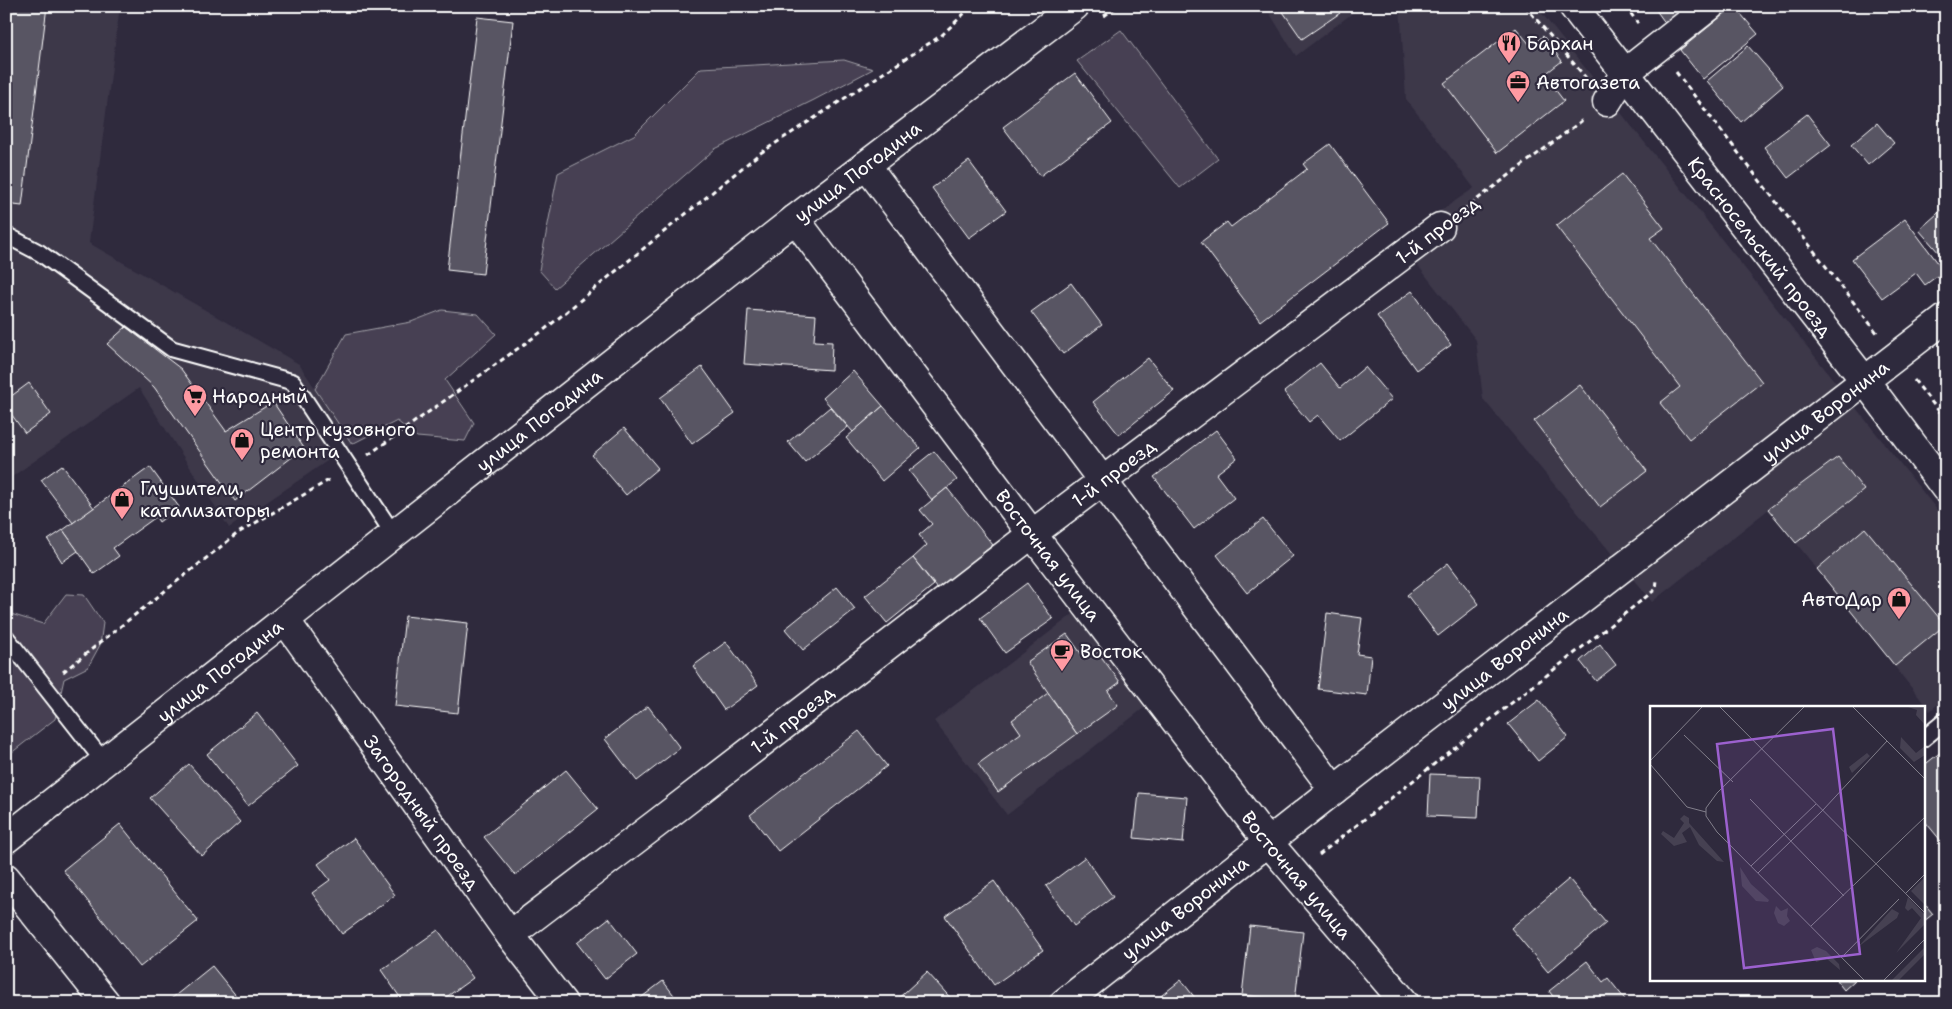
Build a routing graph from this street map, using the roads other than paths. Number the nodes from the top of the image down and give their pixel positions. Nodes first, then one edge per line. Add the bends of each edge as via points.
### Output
1 (1075, 6) edge
2 (1573, 6) edge
3 (1710, 6) edge
4 (1625, 73) junction
5 (1607, 102) road end
6 (866, 165) junction
7 (795, 219) junction
8 (1440, 227) road end
9 (6, 235) edge
10 (1946, 318) edge
11 (1865, 381) junction
12 (1102, 481) junction
13 (1946, 489) edge
14 (1032, 534) junction
15 (394, 535) junction
16 (285, 620) junction
17 (6, 637) edge
18 (1946, 720) edge
19 (1924, 739) edge
20 (104, 762) junction
21 (1334, 790) junction
22 (6, 839) edge
23 (1268, 842) junction
24 (6, 878) edge
25 (510, 935) junction
26 (106, 1003) edge
27 (563, 1003) edge
28 (1064, 1003) edge
29 (1405, 1003) edge

1 - 6 street, улица Погодина
2 - 4 street, Красносельский проезд
3 - 4 street
4 - 5 street
4 - 11 street, Красносельский проезд
6 - 7 street, улица Погодина
6 - 12 street
7 - 14 street, Восточная улица
7 - 15 street, улица Погодина
8 - 12 street, 1-й проезд
9 - 15 lane via 40,253 172,349 293,382
10 - 11 street, улица Воронина
11 - 13 street, Красносельский проезд
11 - 21 street, улица Воронина
12 - 14 street, 1-й проезд
12 - 21 street
14 - 23 street, Восточная улица
14 - 25 street, 1-й проезд
15 - 16 street, улица Погодина
16 - 20 street, улица Погодина
16 - 25 street, Загородный проезд
17 - 20 lane
18 - 19 lane
20 - 22 street, улица Погодина
21 - 23 street, улица Воронина
23 - 28 street, улица Воронина
23 - 29 street, Восточная улица
24 - 26 street
25 - 27 street, Загородный проезд

